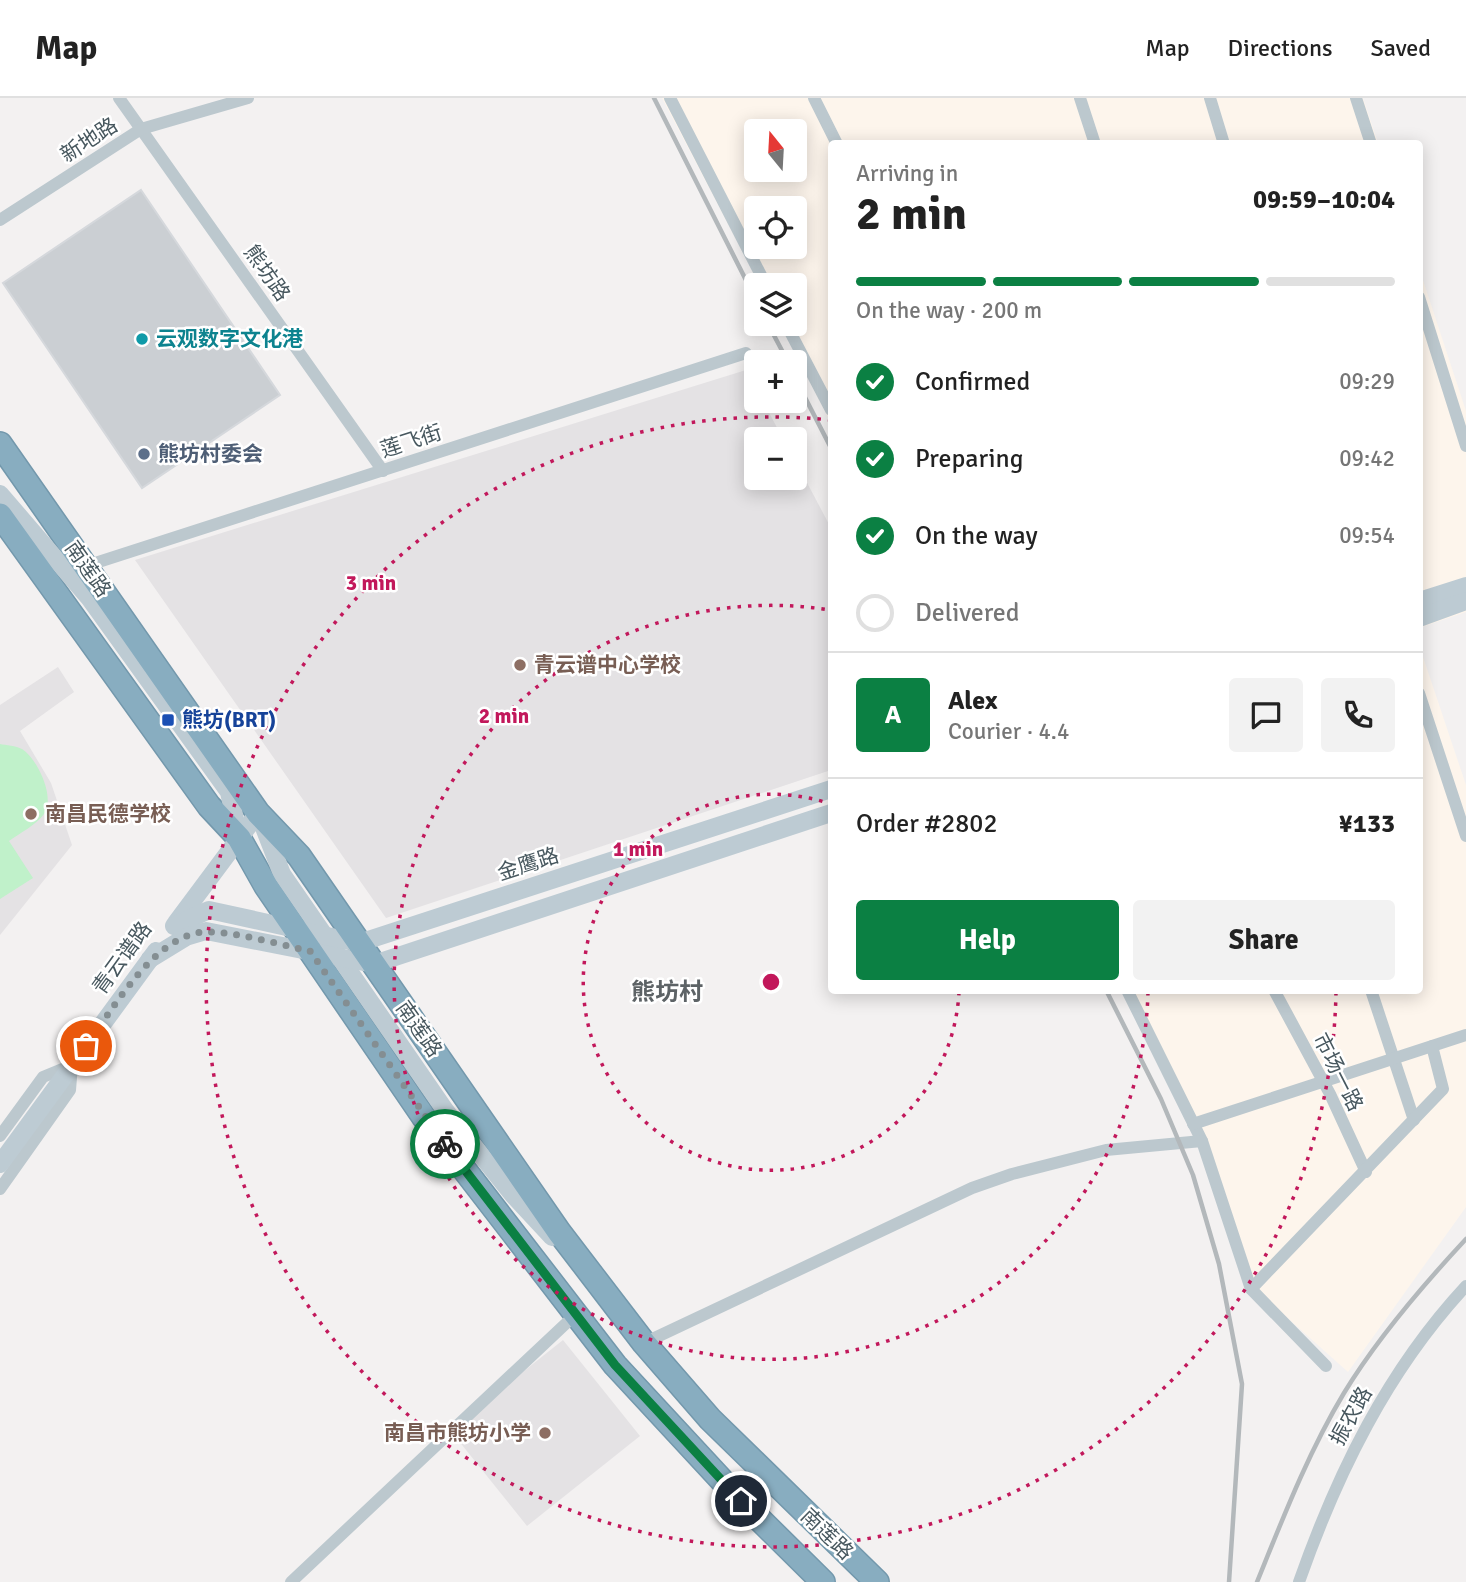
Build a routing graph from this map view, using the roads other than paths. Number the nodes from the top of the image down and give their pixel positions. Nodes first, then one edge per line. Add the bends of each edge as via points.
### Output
1 (120, 98) edge
2 (248, 98) edge
3 (670, 98) edge
4 (814, 98) edge
5 (1080, 98) edge
6 (1210, 98) edge
7 (1356, 98) edge
8 (141, 129) junction
9 (835, 140) edge
10 (1094, 140) edge
11 (1223, 140) edge
12 (1370, 140) edge
13 (0, 220) edge
14 (760, 273) edge
15 (1423, 311) edge
16 (792, 336) edge
17 (744, 354) edge
18 (828, 404) edge
19 (0, 444) edge
20 (1466, 446) edge
21 (383, 471) junction
22 (0, 494) edge
23 (0, 515) edge
24 (86, 566) junction
25 (1466, 586) edge
26 (1423, 600) edge
27 (1466, 601) edge
28 (1423, 617) edge
29 (1423, 705) edge
30 (828, 790) edge
31 (258, 813) junction
32 (828, 814) edge
33 (1466, 836) edge
34 (239, 838) junction
35 (174, 926) junction
36 (295, 929) junction
37 (316, 943) junction
38 (359, 943) junction
39 (337, 956) junction
40 (150, 959) junction
41 (374, 964) junction
42 (1129, 994) edge
43 (1275, 994) edge
44 (1372, 994) edge
45 (1466, 1035) edge
46 (1432, 1046) junction
47 (1394, 1059) junction
48 (72, 1065) junction
49 (1323, 1082) junction
50 (1414, 1120) junction
51 (1193, 1124) junction
52 (0, 1136) edge
53 (1202, 1141) junction
54 (0, 1164) edge
55 (1366, 1172) junction
56 (0, 1189) edge
57 (1466, 1286) edge
58 (1251, 1289) junction
59 (607, 1296) junction
60 (576, 1314) junction
61 (644, 1343) junction
62 (1326, 1366) dead end
63 (291, 1582) edge
64 (823, 1582) edge
65 (877, 1582) edge
66 (1298, 1582) edge

1 - 8 street, 熊坊路
2 - 8 street, 新地路
3 - 14 street
4 - 9 street
5 - 10 street
6 - 11 street
7 - 12 street
8 - 13 street, 新地路
8 - 21 street, 熊坊路
15 - 20 street
16 - 18 street
17 - 21 street, 莲飞街
19 - 24 highway, 南莲路
21 - 24 street, 莲飞街
22 - 34 street via 90,598 229,792
23 - 34 highway, 南莲路 via 209,806
24 - 31 highway, 南莲路
25 - 26 street
27 - 28 street
29 - 33 street
30 - 38 street, 金鹰路
31 - 34 street, 青云谱路
31 - 37 street
31 - 38 highway, 南莲路 via 299,856
32 - 41 street
34 - 35 street, 青云谱路
34 - 36 highway, 南莲路
35 - 36 street via 209,910
35 - 40 street, 青云谱路
36 - 37 highway, 南莲路
37 - 38 street
37 - 39 street
37 - 40 street via 206,931 186,937
37 - 60 highway, 南莲路 via 423,1116
38 - 41 highway, 南莲路
39 - 41 street
39 - 59 street via 453,1121 513,1195
40 - 48 street, 青云谱路
41 - 59 highway, 南莲路
42 - 51 street
43 - 49 street, 市场一路
44 - 47 street
45 - 46 street
46 - 47 street
46 - 50 street via 1443,1089
47 - 49 street
47 - 50 street
48 - 52 street via 43,1077
48 - 54 street, 青云谱路
48 - 56 street via 70,1090
49 - 51 street
49 - 55 street, 市场一路
50 - 55 street
51 - 53 street
53 - 58 street
53 - 61 street via 1106,1150 972,1188
55 - 58 street
57 - 66 street, 振农路 via 1437,1317 1373,1412 1326,1505
58 - 62 street
59 - 61 highway, 南莲路
60 - 63 street
60 - 64 highway, 南莲路 via 615,1365
61 - 65 highway, 南莲路 via 710,1419

